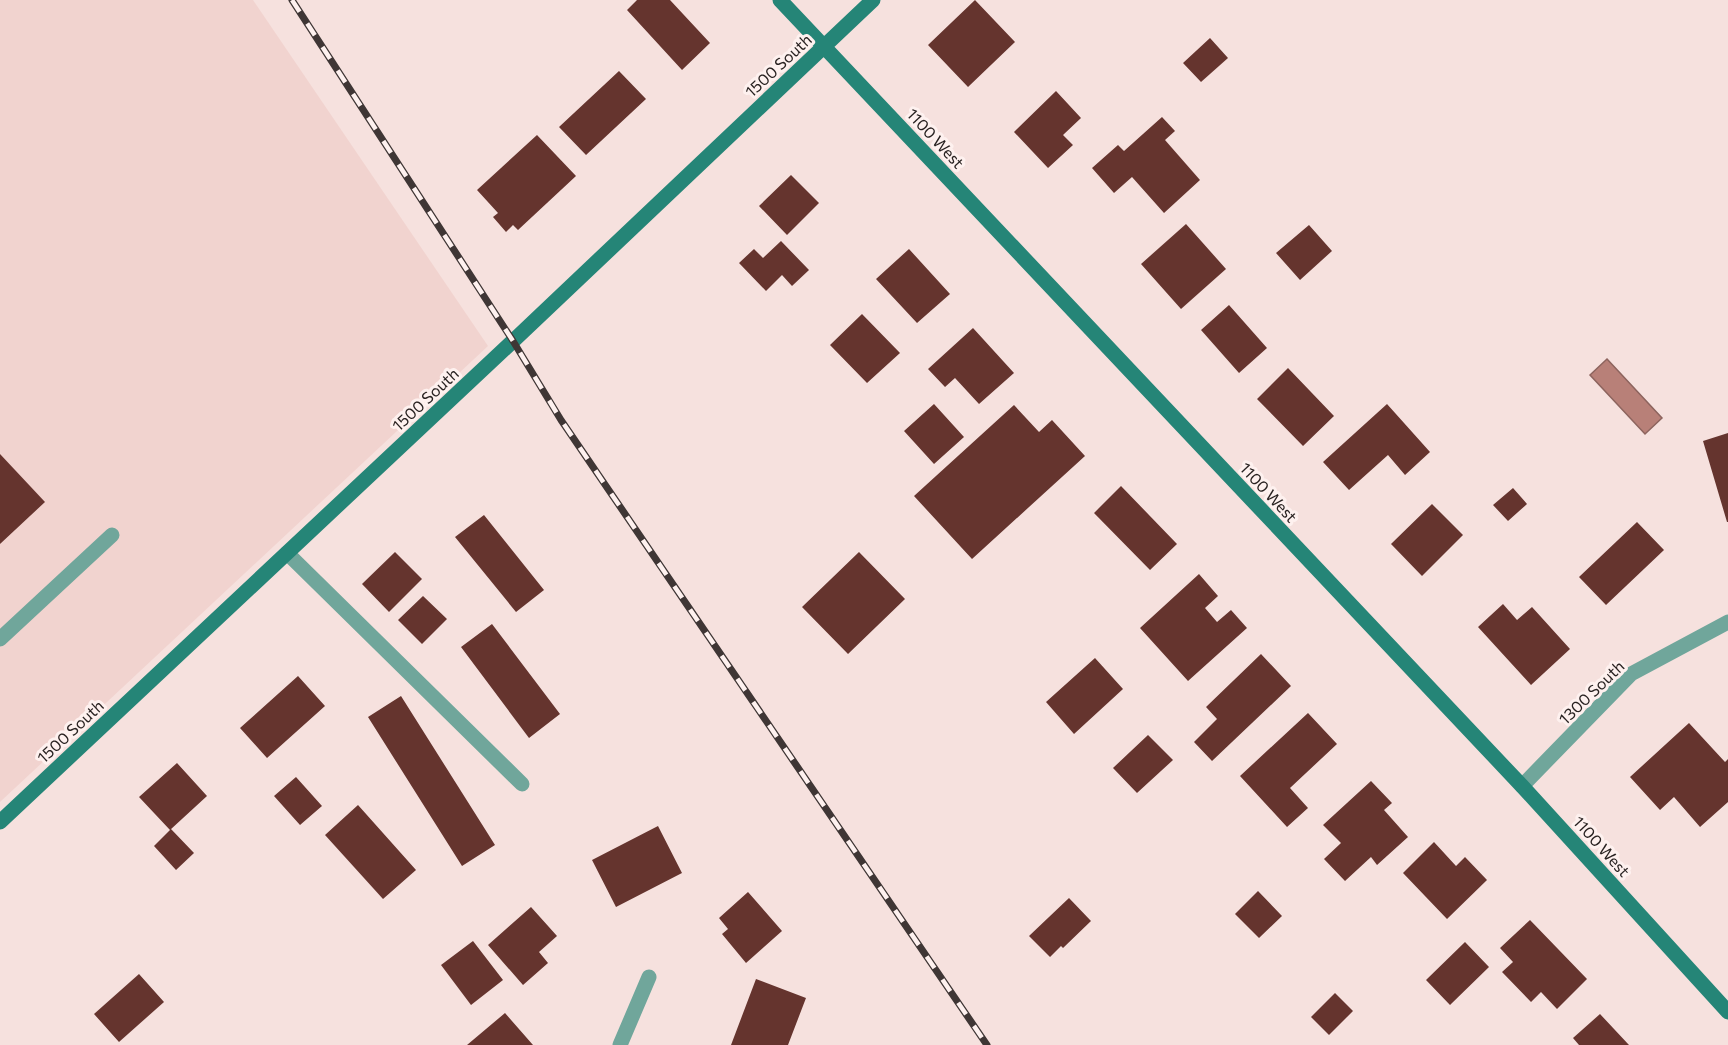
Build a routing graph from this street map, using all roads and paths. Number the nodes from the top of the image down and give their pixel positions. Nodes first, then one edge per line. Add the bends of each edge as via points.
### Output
1 (780, 0) edge
2 (873, 0) edge
3 (825, 46) junction
4 (112, 535) dead end
5 (286, 553) junction
6 (1728, 622) edge
7 (0, 639) edge
8 (522, 784) dead end
9 (1522, 786) junction
10 (0, 822) edge
11 (649, 977) dead end
12 (1728, 1012) edge
13 (620, 1045) edge

1 - 3 street, 1100 West
2 - 3 street, 1500 South
3 - 5 street, 1500 South
3 - 9 street, 1100 West
4 - 7 street
5 - 8 street
5 - 10 street, 1500 South
6 - 9 street, 1300 South via 1631,674
9 - 12 street, 1100 West
11 - 13 street

